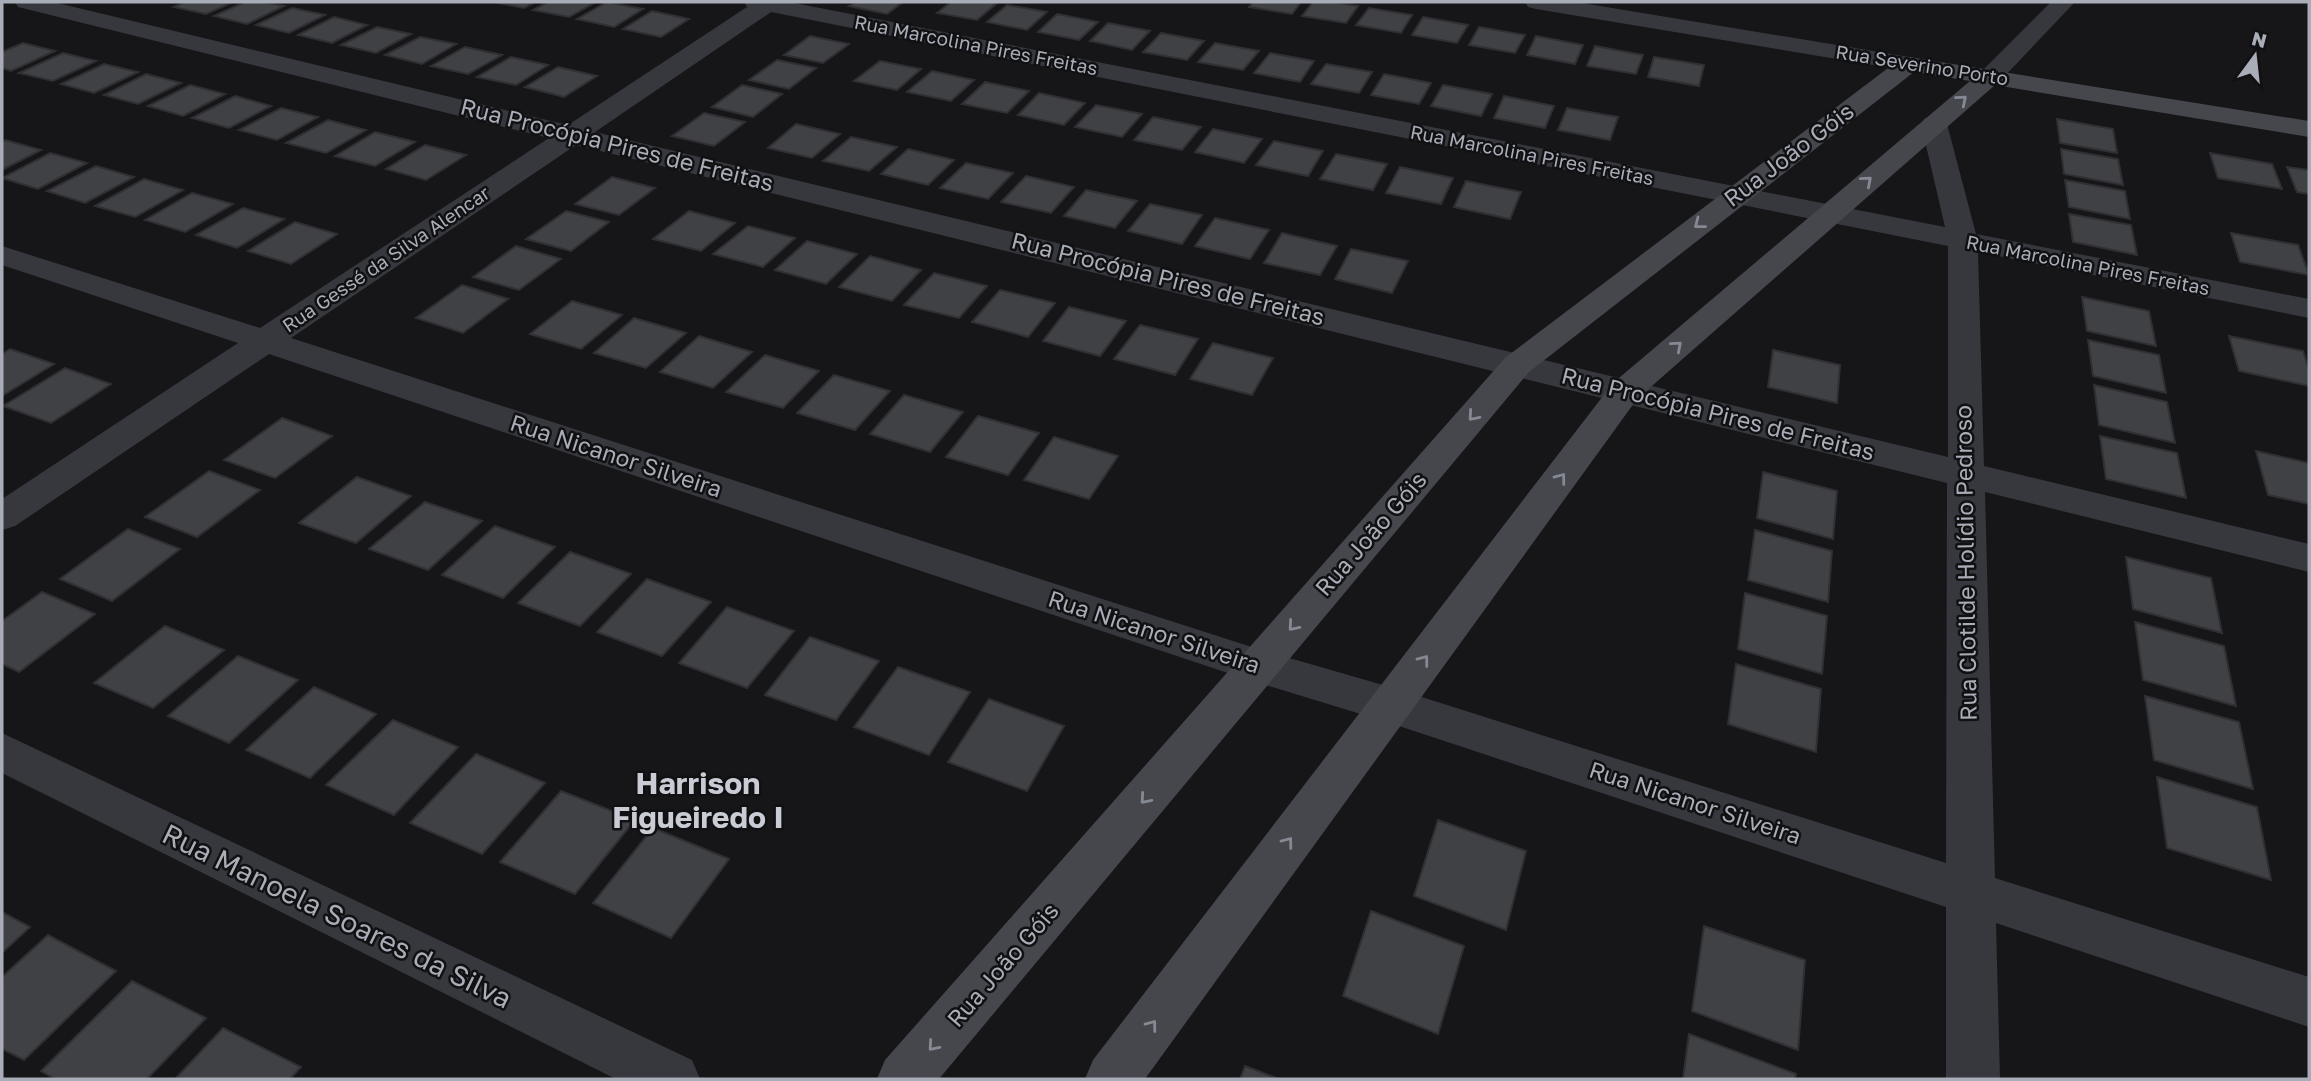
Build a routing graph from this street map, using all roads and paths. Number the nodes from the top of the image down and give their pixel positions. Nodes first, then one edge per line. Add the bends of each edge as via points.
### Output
1 (26, 2) edge
2 (1536, 2) edge
3 (2064, 2) edge
4 (763, 3) edge
5 (1909, 64) junction
6 (1990, 76) junction
7 (1934, 124) junction
8 (2309, 129) edge
9 (572, 135) junction
10 (1736, 196) junction
11 (1830, 214) junction
12 (1963, 240) junction
13 (2, 255) edge
14 (2309, 308) edge
15 (265, 341) junction
16 (1517, 365) junction
17 (1625, 391) junction
18 (1965, 474) junction
19 (2, 517) edge
20 (2309, 558) edge
21 (1258, 666) junction
22 (1390, 705) junction
23 (2, 752) edge
24 (1970, 892) junction
25 (2309, 1002) edge
26 (673, 1079) edge
27 (904, 1079) edge
28 (1111, 1079) edge
29 (1973, 1079) edge

1 - 9 street, Rua Procópia Pires de Freitas
2 - 5 street, Rua Severino Porto
3 - 6 street
4 - 9 street, Rua Gessé da Silva Alencar
4 - 10 street, Rua Marcolina Pires Freitas
5 - 6 street, Rua Severino Porto
5 - 10 street, Rua João Góis
7 -> 6 street
6 - 8 street, Rua Severino Porto
11 -> 7 street
7 - 12 street, Rua Clotilde Holídio Pedroso
9 - 15 street, Rua Gessé da Silva Alencar
9 - 16 street, Rua Procópia Pires de Freitas
10 - 11 street, Rua Marcolina Pires Freitas
10 -> 16 street, Rua João Góis
11 - 12 street, Rua Marcolina Pires Freitas
17 -> 11 street
12 - 14 street, Rua Marcolina Pires Freitas
12 - 18 street, Rua Clotilde Holídio Pedroso
13 - 15 street, Rua Nicanor Silveira
15 - 19 street, Rua Gessé da Silva Alencar
15 - 21 street, Rua Nicanor Silveira
16 - 17 street, Rua Procópia Pires de Freitas
16 -> 21 street, Rua João Góis
17 - 18 street, Rua Procópia Pires de Freitas
22 -> 17 street
18 - 20 street, Rua Procópia Pires de Freitas
18 - 24 street, Rua Clotilde Holídio Pedroso
21 - 22 street, Rua Nicanor Silveira
21 -> 27 street, Rua João Góis
22 - 24 street, Rua Nicanor Silveira
28 -> 22 street
23 - 26 street, Rua Manoela Soares da Silva
24 - 25 street, Rua Nicanor Silveira
24 - 29 street, Rua Clotilde Holídio Pedroso

